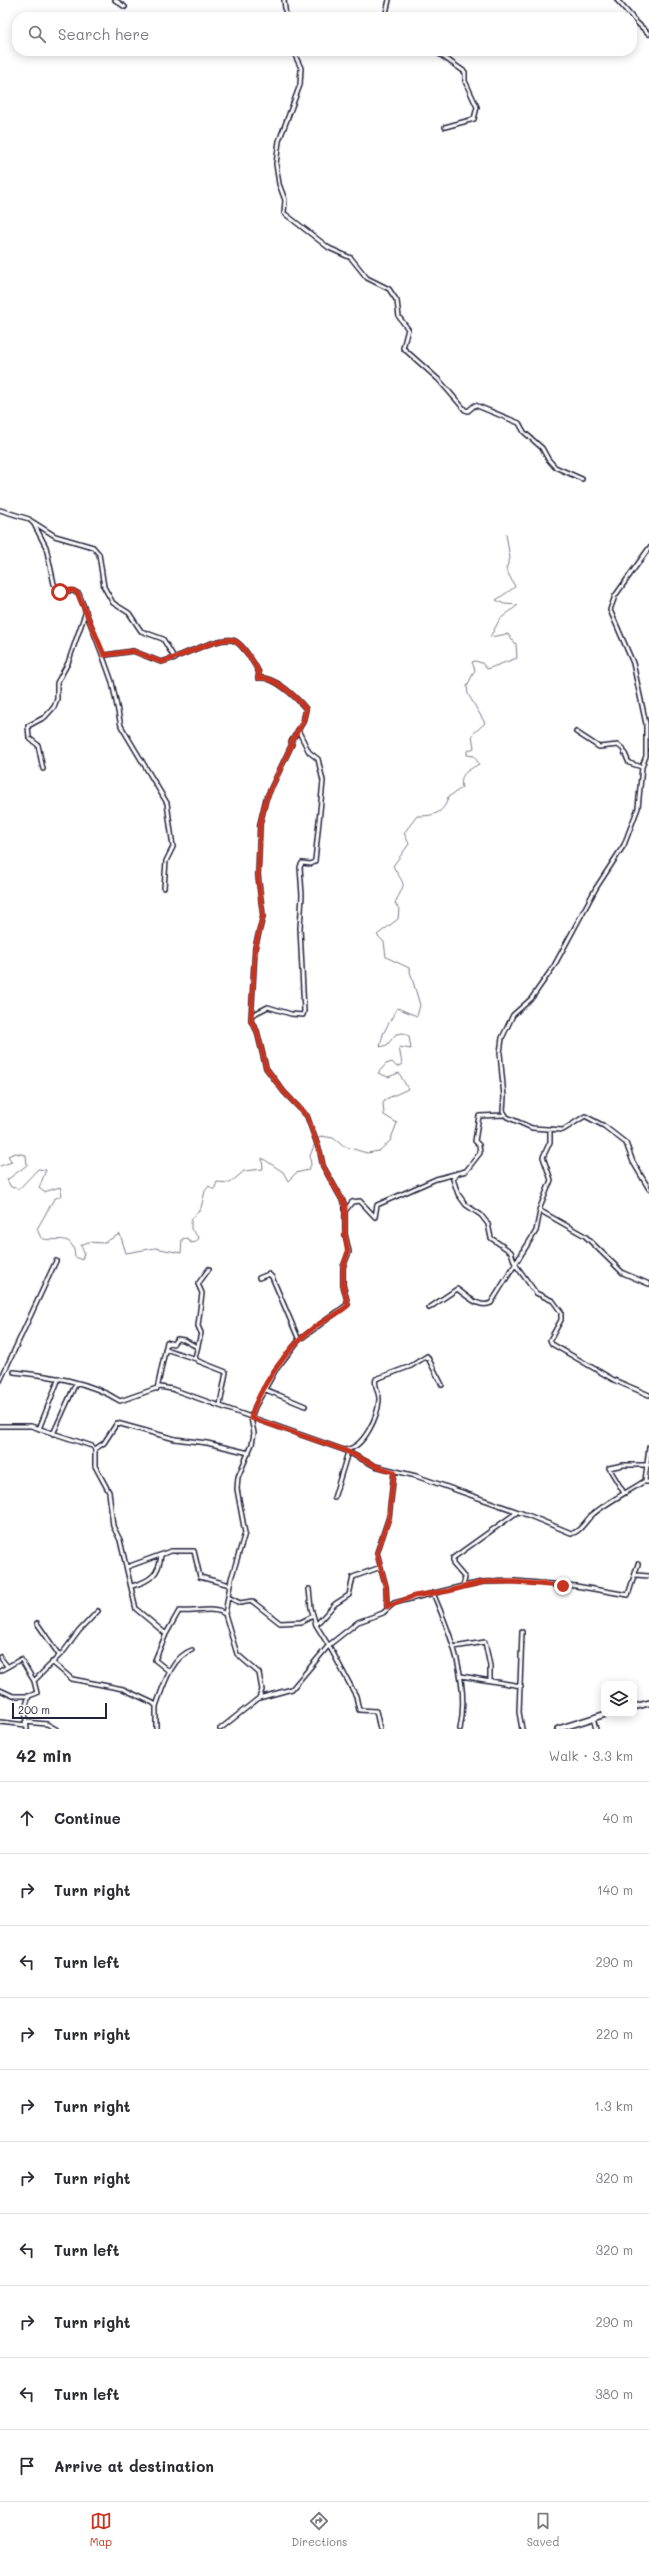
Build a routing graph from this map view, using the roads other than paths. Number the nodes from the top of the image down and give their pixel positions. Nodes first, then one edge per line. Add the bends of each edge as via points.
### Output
1 (115, 0) edge
2 (284, 0) edge
3 (389, 0) edge
4 (617, 0) edge
5 (125, 7) dead end
6 (285, 12) edge
7 (386, 12) edge
8 (628, 12) edge
9 (637, 22) edge
10 (649, 34) edge
11 (295, 56) edge
12 (442, 56) edge
13 (445, 127) dead end
14 (582, 479) dead end
15 (0, 510) edge
16 (33, 522) junction
17 (649, 548) edge
18 (86, 611) junction
19 (102, 654) junction
20 (175, 659) junction
21 (298, 730) junction
22 (576, 732) dead end
23 (642, 767) junction
24 (44, 768) dead end
25 (164, 888) dead end
26 (252, 1015) junction
27 (504, 1115) junction
28 (550, 1130) junction
29 (457, 1173) junction
30 (447, 1176) junction
31 (453, 1179) junction
32 (649, 1189) edge
33 (346, 1210) junction
34 (540, 1211) junction
35 (56, 1261) dead end
36 (515, 1264) junction
37 (209, 1269) dead end
38 (258, 1278) dead end
39 (649, 1284) edge
40 (429, 1308) dead end
41 (299, 1340) junction
42 (197, 1346) junction
43 (165, 1349) junction
44 (196, 1359) junction
45 (14, 1372) dead end
46 (59, 1378) junction
47 (0, 1381) edge
48 (76, 1383) junction
49 (442, 1385) dead end
50 (264, 1388) junction
51 (158, 1389) junction
52 (649, 1395) edge
53 (220, 1405) junction
54 (305, 1406) dead end
55 (251, 1418) junction
56 (0, 1426) edge
57 (39, 1429) junction
58 (54, 1434) junction
59 (649, 1447) edge
60 (95, 1449) junction
61 (347, 1451) junction
62 (249, 1453) junction
63 (647, 1465) edge
64 (394, 1472) junction
65 (645, 1481) junction
66 (649, 1482) edge
67 (624, 1493) junction
68 (334, 1498) dead end
69 (516, 1513) junction
70 (161, 1555) junction
71 (638, 1564) dead end
72 (127, 1567) junction
73 (381, 1567) junction
74 (636, 1575) junction
75 (649, 1576) edge
76 (230, 1585) junction
77 (132, 1586) junction
78 (463, 1586) junction
79 (309, 1589) dead end
80 (433, 1592) junction
81 (228, 1597) junction
82 (387, 1607) junction
83 (225, 1609) junction
84 (98, 1611) dead end
85 (221, 1611) junction
86 (225, 1614) junction
87 (312, 1616) junction
88 (37, 1624) dead end
89 (316, 1624) junction
90 (522, 1632) dead end
91 (166, 1634) junction
92 (329, 1646) junction
93 (454, 1647) junction
94 (192, 1650) dead end
95 (60, 1655) junction
96 (0, 1657) edge
97 (52, 1662) junction
98 (7, 1666) junction
99 (0, 1671) edge
100 (170, 1672) junction
101 (461, 1676) junction
102 (490, 1680) junction
103 (34, 1681) junction
104 (521, 1686) junction
105 (0, 1690) edge
106 (26, 1697) junction
107 (259, 1698) junction
108 (649, 1703) edge
109 (637, 1705) edge
110 (156, 1706) junction
111 (601, 1716) edge
112 (593, 1718) junction
113 (0, 1722) edge
114 (26, 1724) junction
115 (27, 1729) edge
116 (56, 1729) edge
117 (156, 1729) edge
118 (221, 1729) edge
119 (380, 1729) edge
120 (460, 1729) edge
121 (522, 1729) edge
122 (558, 1729) edge
123 (596, 1729) edge

1 - 5 street
2 - 6 street
3 - 7 street
4 - 8 street
9 - 10 street
11 - 14 street via 301,68 300,85 279,141 276,164 285,200 284,213 329,248 351,258 368,278 389,289 397,301 398,317 408,329 403,348 439,380 465,410 475,405 519,423 555,467
12 - 13 street via 466,73 465,81 477,107 474,118
15 - 16 street
16 - 18 street via 46,547 56,588 60,592 77,592
16 - 20 street via 55,536 93,547 99,554 104,587 113,603 128,613 142,631 163,639
17 - 23 street via 615,596 610,610 633,663 639,688 646,724 646,756
18 - 19 street
18 - 24 street via 68,663 57,682 57,700 54,707 45,717 28,726 29,738 39,747
19 - 20 street via 131,651 159,662
19 - 25 street via 112,682 121,726 167,802 172,847 166,861
20 - 21 street via 227,639 236,642 250,657 259,673 258,678 263,677 275,682 305,708 305,716
21 - 26 street via 266,799 261,817 258,875 263,916 255,948 256,962 250,998
21 - 26 street via 309,752 318,759 323,781 315,861 311,864 302,863 300,867 300,944 304,1011 303,1015 293,1014 268,1007
22 - 23 street via 599,747 618,745 623,748 629,763
23 - 27 street via 638,808 624,845 596,888 554,966 531,999 514,1013 504,1033 500,1069
26 - 33 street via 251,1021 257,1031 266,1068 307,1116 323,1166
27 - 28 street via 532,1128
27 - 29 street via 479,1116 475,1141 479,1145 479,1154 468,1169
28 - 32 street via 563,1130 583,1117 592,1118 626,1143
28 - 34 street via 550,1142 543,1157 550,1180
29 - 30 street
29 - 31 street
30 - 31 street
30 - 33 street via 377,1205 375,1217 360,1201 352,1202
31 - 36 street via 458,1194 466,1205 486,1220 491,1238 511,1252
33 - 41 street via 345,1234 348,1252 343,1268 343,1285 348,1305
34 - 36 street via 536,1231
34 - 39 street via 585,1236 623,1273
35 - 47 street
36 - 40 street via 490,1303 478,1303 457,1289
36 - 52 street via 536,1293 553,1301 561,1312 561,1320 551,1338 552,1344 614,1380
37 - 42 street via 198,1284 202,1297 198,1326 201,1333
38 - 41 street via 269,1274 272,1277
41 - 50 street
42 - 43 street via 178,1339 173,1344 168,1342
42 - 44 street
43 - 44 street
43 - 51 street
44 - 53 street via 226,1372
45 - 46 street
46 - 48 street
46 - 57 street
48 - 51 street via 122,1401
48 - 58 street
49 - 61 street via 427,1356 411,1366 376,1379 380,1399 372,1424 365,1436
50 - 54 street
50 - 55 street
51 - 53 street via 172,1389
53 - 55 street
55 - 61 street
55 - 62 street via 254,1433
56 - 57 street
57 - 58 street
58 - 60 street
59 - 63 street
60 - 62 street via 104,1442 117,1423 175,1439 207,1443
60 - 72 street via 95,1466 109,1492 113,1526
61 - 64 street
61 - 68 street
62 - 76 street via 238,1477 237,1495 244,1533
63 - 65 street
63 - 67 street via 623,1464 609,1468
64 - 69 street via 416,1476
64 - 73 street via 389,1517 377,1551
65 - 66 street
65 - 67 street
67 - 69 street via 591,1516 574,1534
69 - 78 street via 453,1558 452,1564 464,1578
70 - 72 street
70 - 76 street via 171,1551 194,1551 200,1576
70 - 77 street via 160,1567 156,1574 147,1581
71 - 74 street
72 - 77 street
73 - 82 street
73 - 89 street via 353,1577 349,1595
74 - 75 street
74 - 78 street via 630,1593 626,1595 576,1586 515,1582 483,1582
76 - 81 street
77 - 91 street via 137,1611
78 - 80 street via 455,1590
79 - 87 street
80 - 82 street via 401,1600
80 - 93 street
81 - 83 street
81 - 87 street via 240,1603 252,1601 280,1623 301,1622
82 - 92 street via 383,1613 358,1622
83 - 85 street
83 - 86 street
84 - 95 street
85 - 86 street
85 - 91 street via 179,1611
86 - 107 street via 237,1654 259,1673 262,1690
87 - 89 street
88 - 95 street
89 - 92 street
90 - 104 street
91 - 100 street via 155,1660
92 - 107 street via 292,1689
92 - 119 street via 357,1699 360,1710 376,1711
93 - 101 street
93 - 102 street via 485,1642
94 - 100 street via 182,1653
95 - 97 street
96 - 98 street
97 - 103 street
97 - 110 street via 72,1679 123,1689
98 - 99 street
98 - 103 street via 20,1659
100 - 110 street
101 - 102 street
101 - 120 street via 464,1711
102 - 104 street
103 - 106 street via 37,1693
104 - 121 street via 519,1712
105 - 106 street via 13,1696
106 - 114 street
107 - 118 street
108 - 109 main road
110 - 117 street
111 - 112 main road
112 - 122 main road
112 - 123 street
113 - 114 street
114 - 115 street
114 - 116 street via 47,1724

